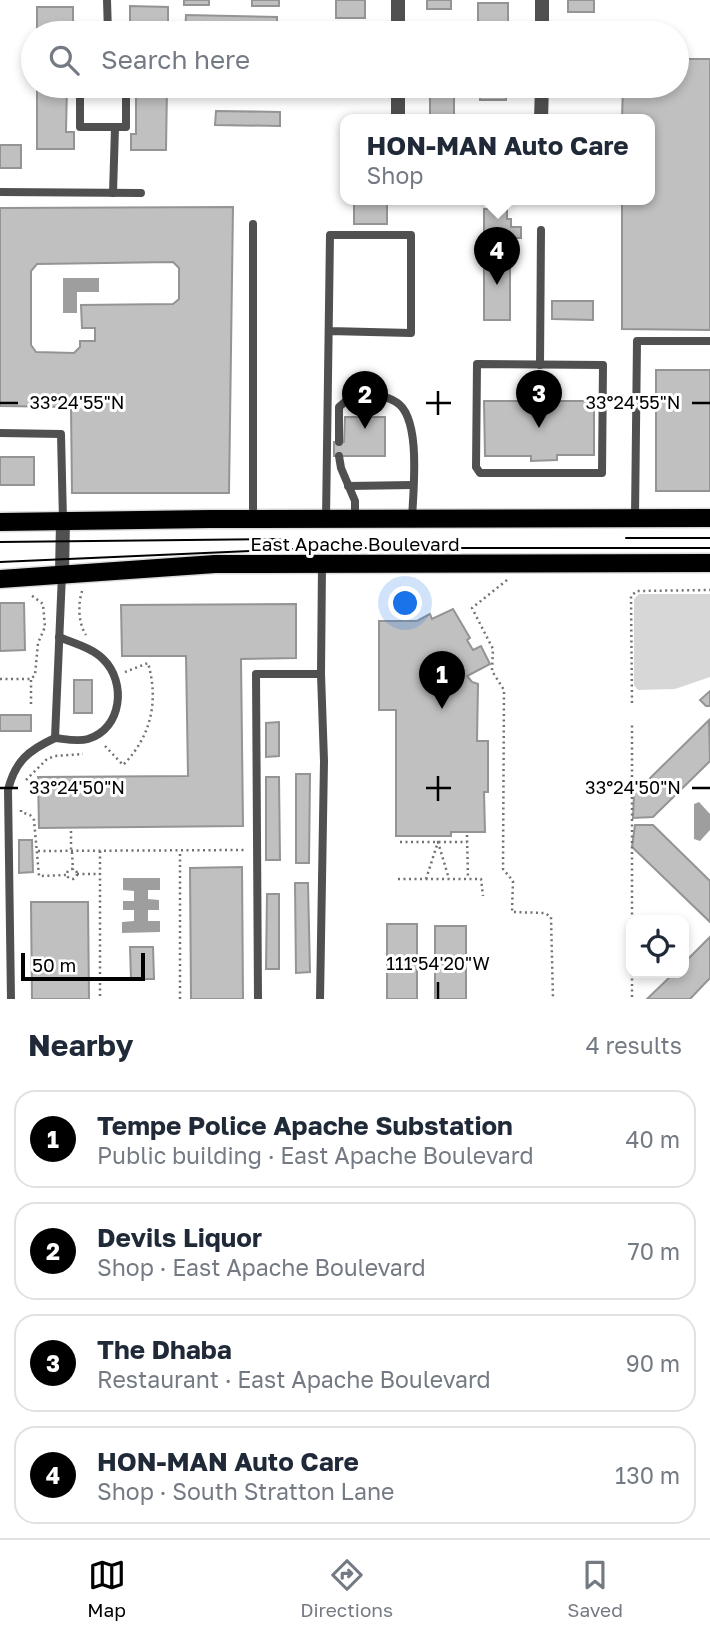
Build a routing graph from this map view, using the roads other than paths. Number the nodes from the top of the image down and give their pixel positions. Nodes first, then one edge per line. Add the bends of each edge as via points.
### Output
1 (107, 0) edge
2 (398, 0) edge
3 (542, 0) edge
4 (108, 21) edge
5 (398, 21) edge
6 (542, 21) edge
7 (80, 98) edge
8 (126, 98) edge
9 (115, 128) junction
10 (0, 192) edge
11 (113, 193) junction
12 (141, 193) dead end
13 (253, 224) dead end
14 (541, 230) dead end
15 (329, 331) junction
16 (710, 341) edge
17 (540, 365) junction
18 (0, 433) edge
19 (339, 442) dead end
20 (339, 456) dead end
21 (413, 485) junction
22 (348, 486) junction
23 (635, 518) junction
24 (710, 518) edge
25 (253, 519) junction
26 (326, 519) junction
27 (355, 519) junction
28 (412, 519) junction
29 (63, 521) junction
30 (0, 522) edge
31 (322, 563) junction
32 (710, 563) edge
33 (62, 574) junction
34 (0, 579) edge
35 (59, 637) junction
36 (321, 674) junction
37 (55, 738) junction
38 (11, 999) edge
39 (258, 999) edge
40 (320, 999) edge

1 - 4 lane
2 - 5 street
3 - 6 street
7 - 9 lane via 80,127
8 - 9 lane via 126,127
9 - 11 lane
10 - 11 lane
11 - 12 lane
13 - 25 lane
14 - 17 lane
15 - 15 lane via 330,234 411,235 411,333
15 - 26 lane
16 - 23 lane via 637,341
17 - 17 lane via 603,365 602,472 480,473 476,467 477,364
18 - 29 lane via 61,434
19 - 21 lane via 339,407 353,395 376,395 398,402 413,436
20 - 22 lane
21 - 22 lane
21 - 28 lane
22 - 27 lane via 355,501
23 - 24 main road, East Apache Boulevard
23 - 28 main road, East Apache Boulevard
25 - 26 main road, East Apache Boulevard
25 - 29 main road, East Apache Boulevard
26 - 27 main road, East Apache Boulevard
27 - 28 main road, East Apache Boulevard
29 - 30 main road, East Apache Boulevard
29 - 33 street
31 - 32 main road, East Apache Boulevard
31 - 33 main road, East Apache Boulevard via 183,565
31 - 36 lane
33 - 34 main road, East Apache Boulevard
33 - 35 lane
35 - 37 lane
35 - 37 lane via 103,659 115,677 118,694 111,723 100,734 85,740
36 - 39 lane via 256,674
36 - 40 lane
37 - 38 lane via 23,758 8,790

